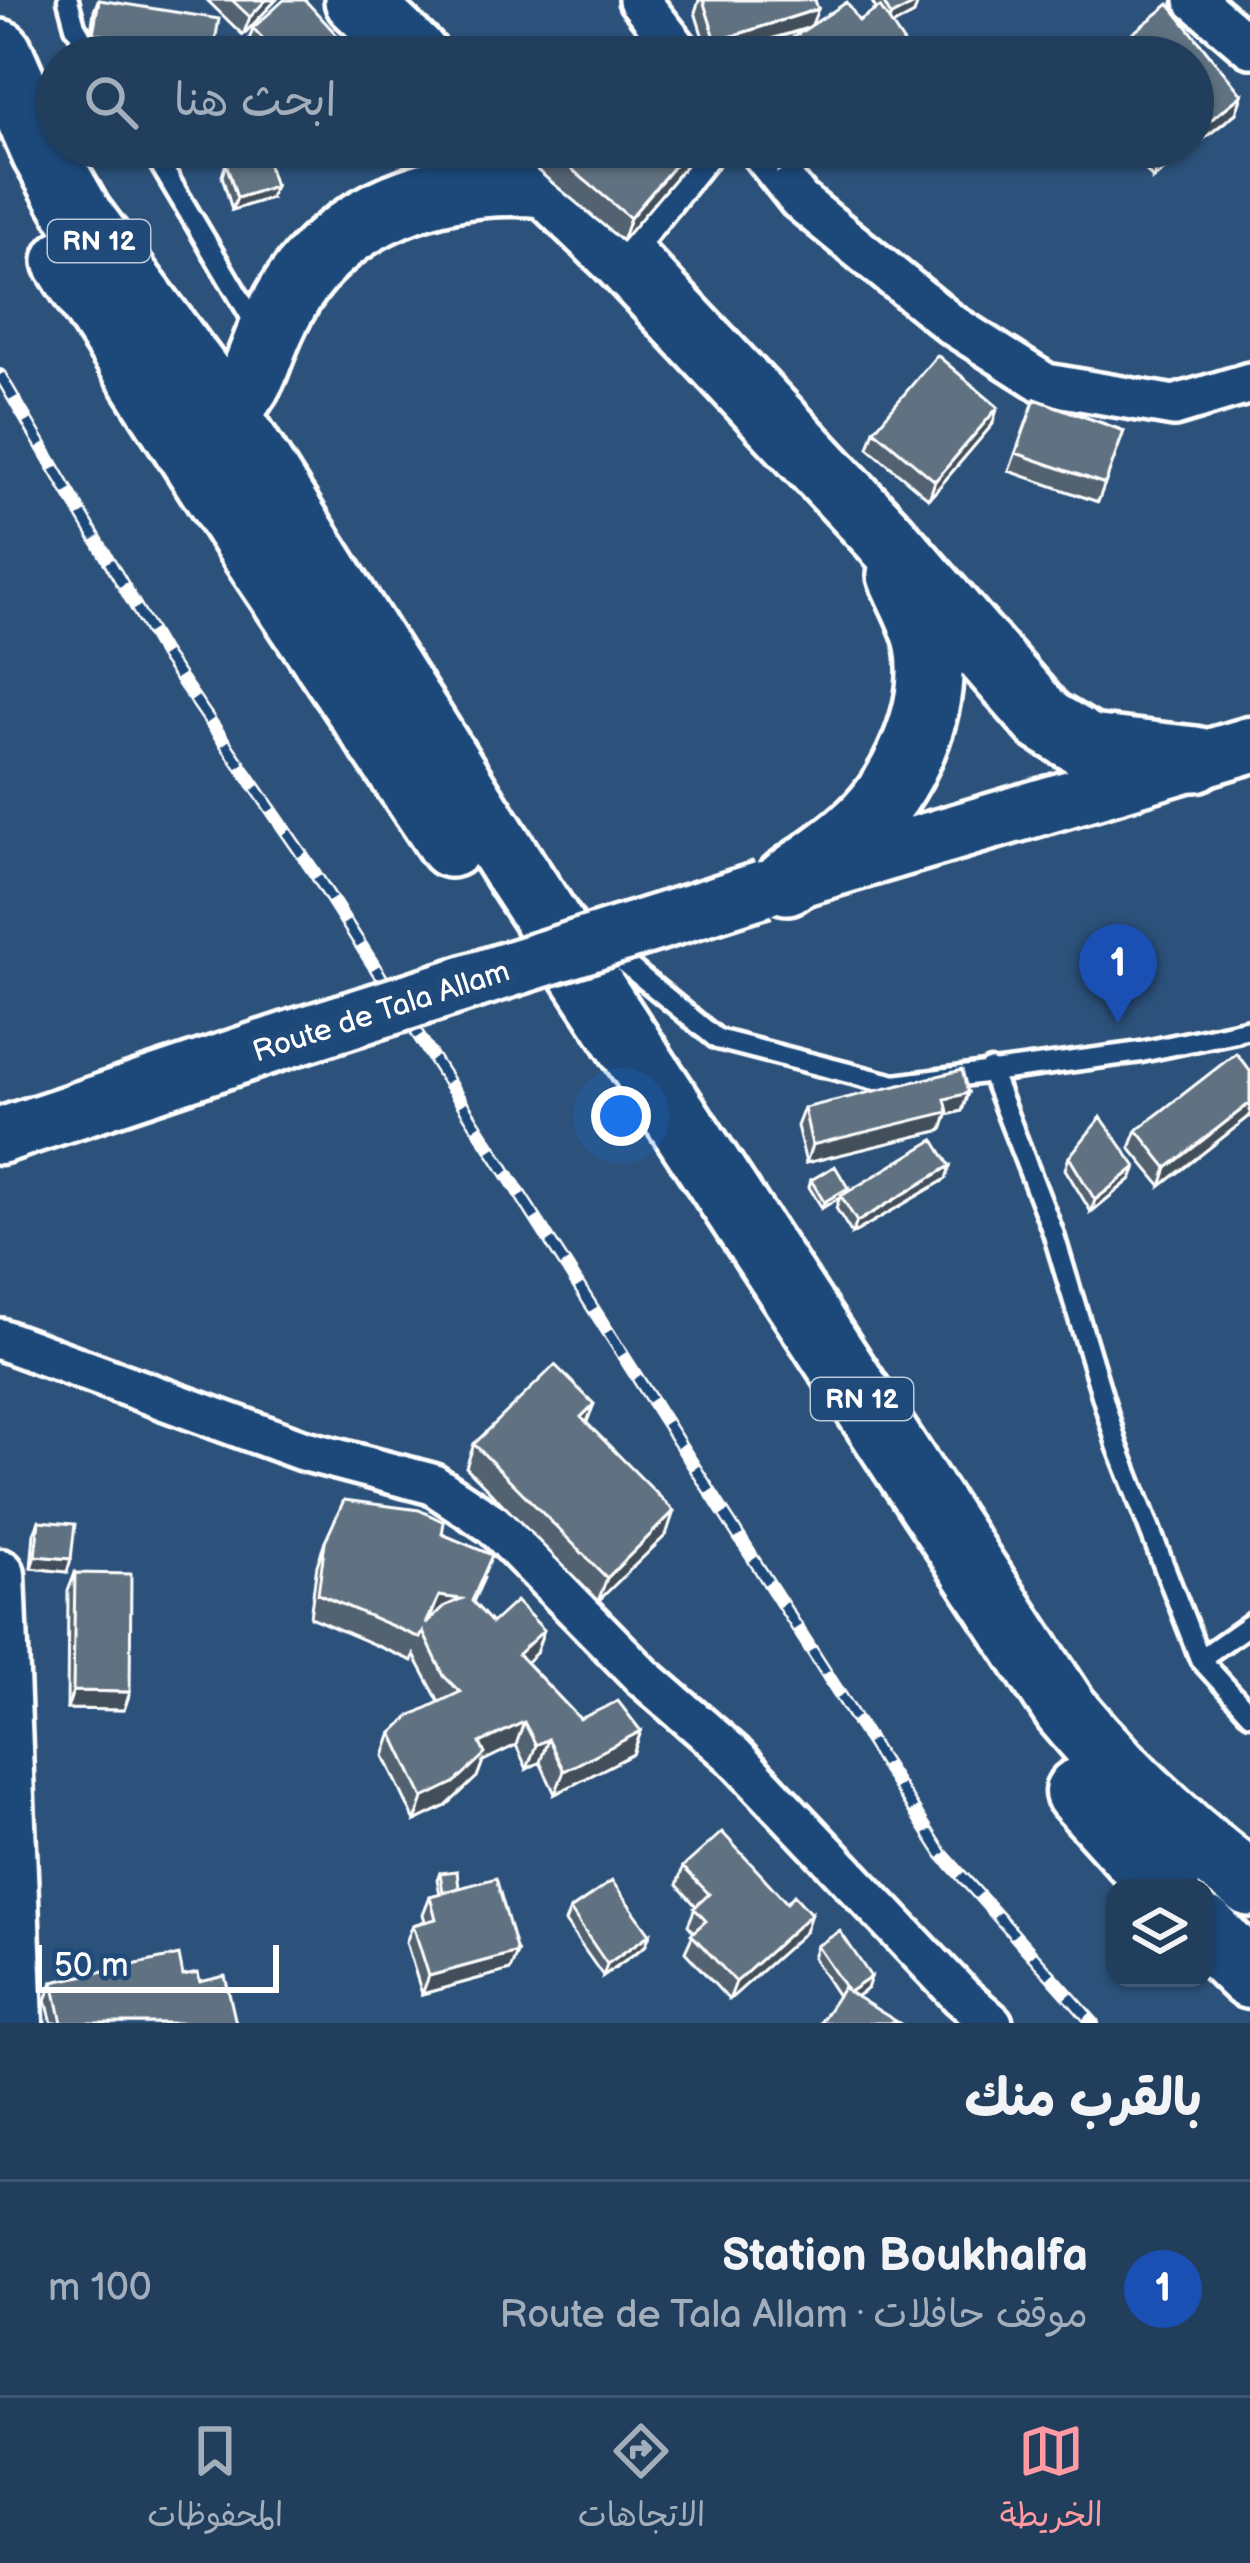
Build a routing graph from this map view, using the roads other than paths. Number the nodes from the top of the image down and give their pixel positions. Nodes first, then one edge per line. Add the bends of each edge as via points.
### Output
1 (68, 0) edge
2 (357, 0) edge
3 (639, 0) edge
4 (1195, 0) edge
5 (81, 36) edge
6 (395, 36) edge
7 (667, 36) edge
8 (1250, 47) edge
9 (0, 52) edge
10 (36, 135) edge
11 (0, 136) edge
12 (53, 168) edge
13 (162, 168) edge
14 (524, 168) edge
15 (529, 168) edge
16 (688, 168) edge
17 (774, 168) edge
18 (619, 254) junction
19 (265, 342) junction
20 (1250, 383) edge
21 (205, 427) junction
22 (883, 535) junction
23 (1222, 752) edge
24 (518, 875) junction
25 (775, 886) junction
26 (1250, 1029) edge
27 (990, 1070) junction
28 (0, 1136) edge
29 (0, 1339) edge
30 (0, 1574) edge
31 (1250, 1624) edge
32 (1200, 1659) junction
33 (1250, 1714) edge
34 (1079, 1792) junction
35 (1158, 1879) edge
36 (1181, 1879) edge
37 (1250, 1884) edge
38 (1214, 1905) edge
39 (1250, 1933) edge
40 (1214, 1940) edge
41 (1250, 1975) edge
42 (18, 2023) edge
43 (992, 2023) edge

1 - 5 lane
2 - 6 highway
3 - 7 street
4 - 8 street
9 - 10 highway, RN 12
11 - 21 highway, RN 12 via 37,217
12 - 21 highway, RN 12
13 - 19 lane
14 - 19 highway via 502,182 459,185 377,213 310,268
15 - 18 highway
16 - 18 street
17 - 20 street via 800,200 951,324 1046,384 1174,406
18 - 22 highway
19 - 21 highway via 256,374
21 - 24 highway, RN 12
21 - 34 highway, RN 12 via 267,573 693,1201
22 - 23 highway via 1066,736 1115,753
22 - 25 highway via 928,643 917,738 891,790 858,829
23 - 25 main road, Route de Tala Allam
24 - 27 lane via 717,1039 895,1085
24 - 37 highway, RN 12 via 1066,1710 1179,1830
25 - 28 main road, Route de Tala Allam, bridge
26 - 27 lane
27 - 32 lane via 1053,1232 1117,1445
29 - 43 street via 302,1450 432,1484 494,1525 643,1677 733,1754
30 - 42 street
31 - 32 lane
32 - 33 lane
34 - 35 highway
34 - 36 highway, RN 12
38 - 39 highway
40 - 41 highway

